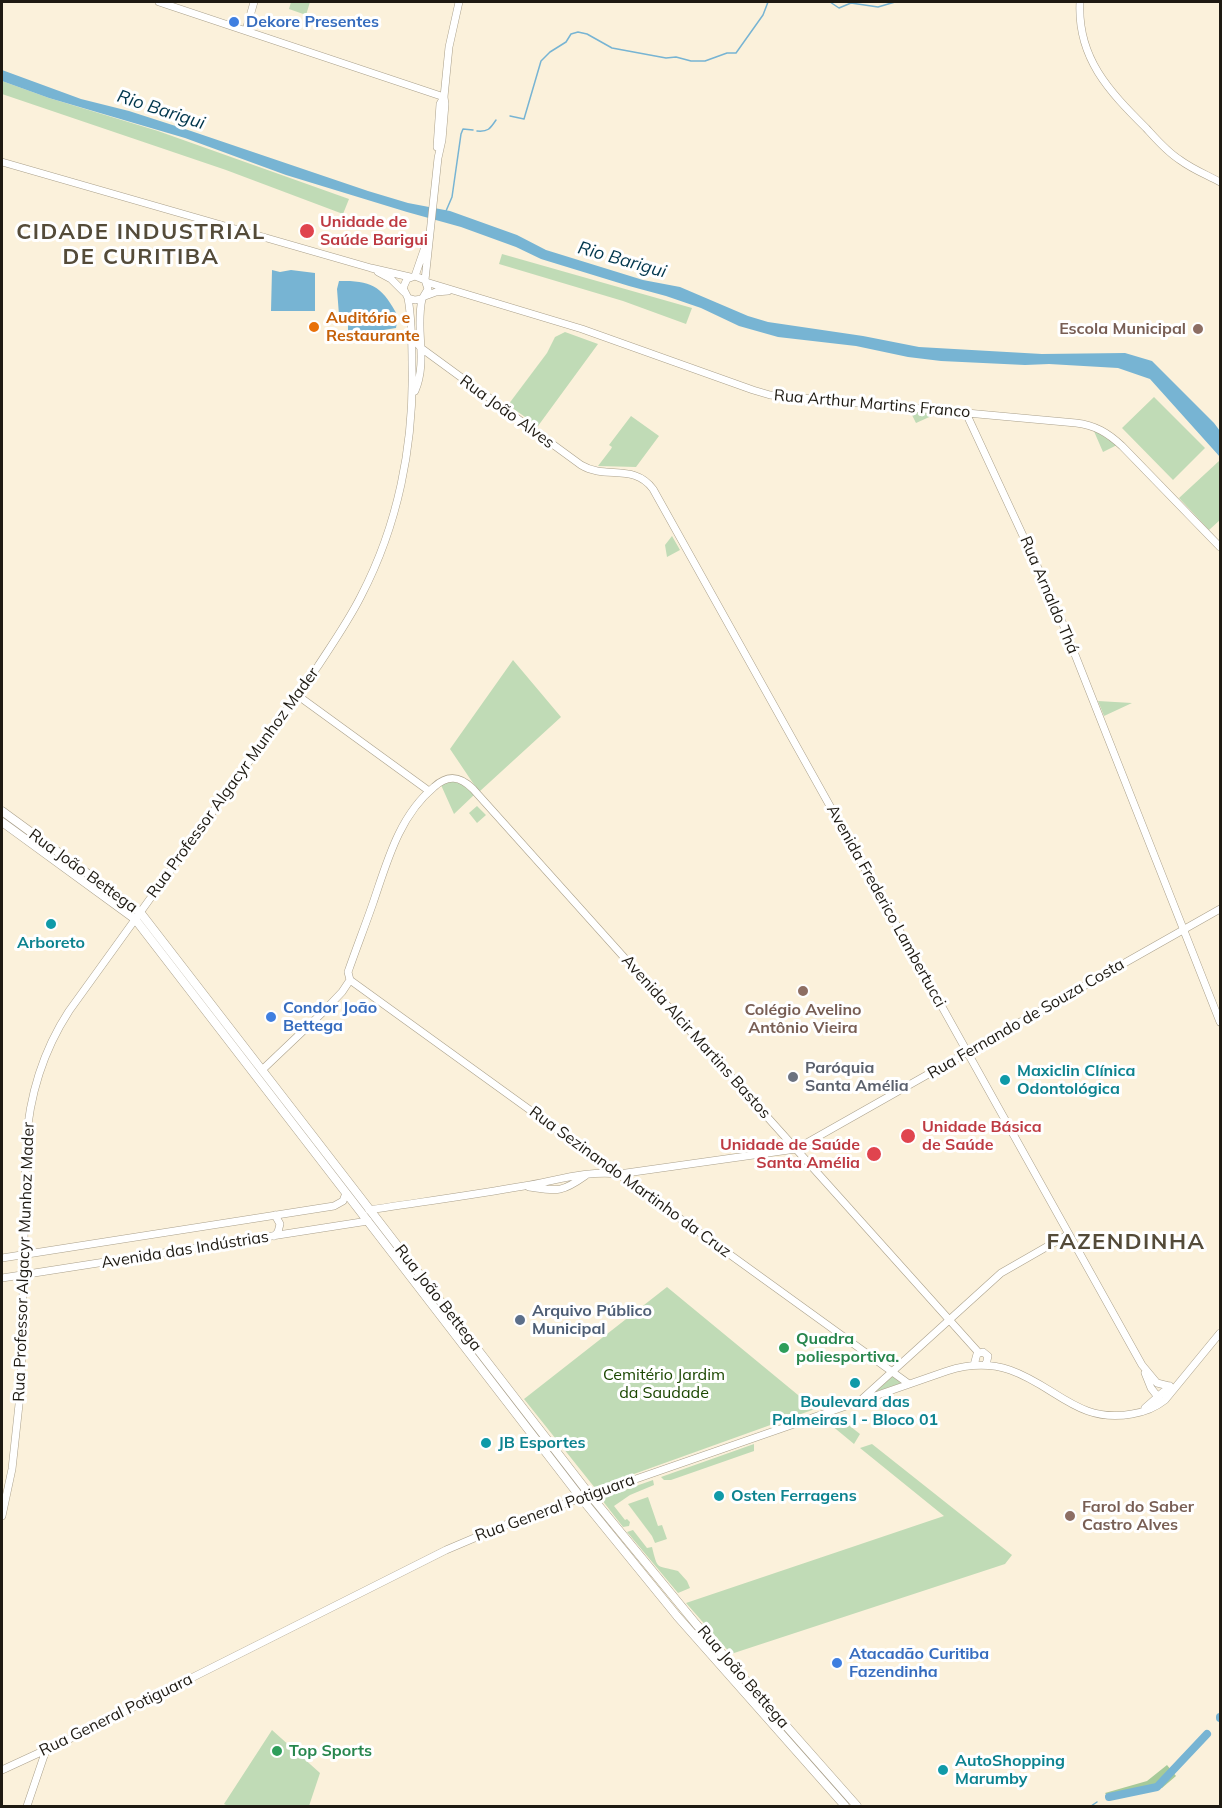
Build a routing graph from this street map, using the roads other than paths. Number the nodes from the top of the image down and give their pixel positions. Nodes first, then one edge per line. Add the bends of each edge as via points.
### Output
1 (159, 2) edge
2 (254, 2) edge
3 (459, 2) edge
4 (1080, 2) edge
5 (246, 30) junction
6 (444, 97) junction
7 (2, 162) edge
8 (1221, 182) edge
9 (429, 236) junction
10 (371, 268) junction
11 (413, 276) junction
12 (425, 281) junction
13 (453, 291) junction
14 (406, 295) junction
15 (423, 297) junction
16 (412, 337) junction
17 (421, 348) junction
18 (412, 396) junction
19 (966, 413) junction
20 (610, 473) joint
21 (1221, 547) edge
22 (297, 695) junction
23 (429, 790) junction
24 (2, 811) edge
25 (2, 822) edge
26 (1221, 909) edge
27 (138, 916) junction
28 (1184, 930) junction
29 (350, 980) junction
30 (1221, 1022) edge
31 (968, 1052) junction
32 (247, 1058) junction
33 (262, 1070) junction
34 (266, 1081) junction
35 (796, 1149) junction
36 (322, 1155) junction
37 (619, 1174) junction
38 (346, 1193) junction
39 (369, 1210) junction
40 (275, 1215) junction
41 (368, 1221) junction
42 (382, 1232) junction
43 (1069, 1234) junction
44 (274, 1236) junction
45 (24, 1254) junction
46 (2, 1258) edge
47 (23, 1275) junction
48 (2, 1278) edge
49 (949, 1320) junction
50 (1221, 1334) edge
51 (979, 1353) junction
52 (481, 1361) junction
53 (974, 1365) junction
54 (986, 1365) junction
55 (1142, 1365) junction
56 (892, 1371) junction
57 (909, 1384) junction
58 (1170, 1390) junction
59 (1158, 1397) junction
60 (861, 1401) junction
61 (1131, 1414) junction
62 (590, 1495) junction
63 (581, 1498) junction
64 (2, 1516) edge
65 (686, 1619) junction
66 (46, 1750) junction
67 (817, 1768) junction
68 (2, 1770) edge
69 (27, 1806) edge
70 (845, 1806) edge
71 (857, 1806) edge

1 - 5 street
2 - 5 street
3 - 6 street
4 - 8 street via 1083,35 1102,81 1173,155
5 - 6 street
6 - 9 street via 440,104
7 - 10 street
9 - 11 street
9 - 12 street
10 - 11 street
10 - 14 street via 391,279
11 - 12 street
11 - 14 street via 405,282
12 - 13 street, Rua Arthur Martins Franco
12 - 15 street via 428,289
13 - 15 street, Rua Arthur Martins Franco
13 - 19 street, Rua Arthur Martins Franco via 572,325 761,393
14 - 15 street via 415,300
14 - 16 street, Rua Professor Algacyr Munhoz Mader
15 - 17 street, Rua Professor Algacyr Munhoz Mader
16 - 17 street, Rua João Alves
16 - 18 street, Rua Professor Algacyr Munhoz Mader
17 - 18 street, Rua Professor Algacyr Munhoz Mader via 421,373
17 - 20 street, Rua João Alves via 580,465
18 - 22 street, Rua Professor Algacyr Munhoz Mader via 403,480 375,567 349,618
19 - 21 street, Rua Arthur Martins Franco via 1082,423 1103,430
19 - 28 street, Rua Arnaldo Thá via 1049,590
20 - 31 street, Avenida Frederico Lambertucci via 641,477 656,494
22 - 23 street
22 - 27 street, Rua Professor Algacyr Munhoz Mader
23 - 29 street via 409,814 392,849 348,972
23 - 35 street, Avenida Alcir Martins Bastos via 445,779 458,778 473,789
24 - 27 main road, Rua João Bettega
25 - 27 main road, Rua João Bettega
26 - 28 street, Rua Fernando de Souza Costa
27 - 32 main road, Rua João Bettega
27 - 45 street, Rua Professor Algacyr Munhoz Mader via 65,1017 38,1077 27,1137
28 - 30 street, Rua Arnaldo Thá
28 - 31 street, Rua Fernando de Souza Costa
29 - 33 street
29 - 37 street, Rua Sezinando Martinho da Cruz
31 - 35 street, Rua Fernando de Souza Costa
31 - 43 street, Avenida Frederico Lambertucci
32 - 33 main road, Rua João Bettega
32 - 34 main road, Rua João Bettega
33 - 34 main road, Rua João Bettega
34 - 36 main road, Rua João Bettega
35 - 37 street, Rua Fernando de Souza Costa
35 - 49 street, Avenida Alcir Martins Bastos
36 - 38 main road, Rua João Bettega
36 - 39 main road, Rua João Bettega
37 - 39 street, Rua Fernando de Souza Costa via 587,1174
37 - 56 street, Rua Sezinando Martinho da Cruz
38 - 40 street, Avenida das Indústrias via 343,1201 334,1206
38 - 41 main road, Rua João Bettega
39 - 42 main road, Rua João Bettega
40 - 44 street via 280,1224
40 - 45 street, Avenida das Indústrias
41 - 42 main road, Rua João Bettega
41 - 44 street, Avenida das Indústrias
42 - 52 main road, Rua João Bettega
43 - 49 street via 1000,1273
43 - 55 street, Avenida Frederico Lambertucci
44 - 47 street, Avenida das Indústrias
45 - 46 street, Avenida das Indústrias
45 - 47 street, Rua Professor Algacyr Munhoz Mader
47 - 48 street, Avenida das Indústrias
47 - 64 street, Rua Professor Algacyr Munhoz Mader via 20,1406
49 - 51 street, Avenida Alcir Martins Bastos
49 - 56 street
50 - 58 street, Rua General Potiguara
51 - 53 street
51 - 54 street, Avenida Alcir Martins Bastos via 987,1354
52 - 62 main road, Rua João Bettega
52 - 63 main road, Rua João Bettega
53 - 54 street, Rua General Potiguara
53 - 57 street, Rua General Potiguara
54 - 61 street, Rua General Potiguara via 1020,1374 1094,1414
55 - 58 street, Avenida Frederico Lambertucci via 1157,1383
55 - 59 street, Avenida Frederico Lambertucci
56 - 57 street, Rua Sezinando Martinho da Cruz
56 - 60 street
57 - 60 street, Rua General Potiguara
58 - 59 street, Rua General Potiguara
58 - 61 street, Rua General Potiguara via 1156,1407
59 - 61 street, Rua General Potiguara
60 - 62 street, Rua General Potiguara
62 - 63 street, Rua General Potiguara
62 - 65 main road, Rua João Bettega
63 - 65 main road, Rua João Bettega
63 - 66 street, Rua General Potiguara via 446,1550
65 - 67 main road, Rua João Bettega
66 - 68 street, Rua General Potiguara
66 - 69 street
67 - 70 main road, Rua João Bettega
67 - 71 main road, Rua João Bettega

